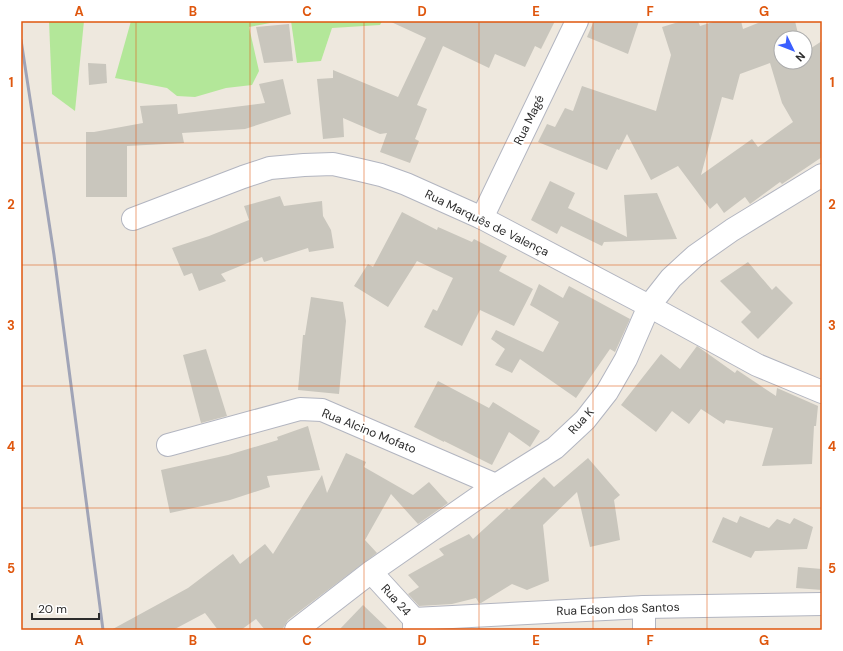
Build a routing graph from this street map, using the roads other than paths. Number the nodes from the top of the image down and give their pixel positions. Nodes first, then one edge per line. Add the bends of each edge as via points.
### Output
1 (576, 21) edge
2 (822, 175) edge
3 (482, 218) junction
4 (133, 219) dead end
5 (649, 306) junction
6 (822, 392) edge
7 (168, 445) dead end
8 (496, 485) junction
9 (371, 572) junction
10 (822, 604) edge
11 (644, 607) junction
12 (414, 625) edge
13 (296, 630) edge
14 (644, 630) edge

1 - 3 street, Rua Magé
2 - 5 street, Rua K via 732,230 695,256 671,278
3 - 4 street, Rua Marquês de Valença via 406,184 381,175 333,164 270,168
3 - 5 street, Rua Marquês de Valença
5 - 6 street, Rua Marquês de Valença via 758,365
5 - 8 street, Rua K via 626,359 585,420 555,448
7 - 8 street, Rua Alcino Mofato via 300,409 322,410
8 - 9 street, Rua K
9 - 12 street, Rua 24
9 - 13 street, Rua K
10 - 11 street, Rua Edson dos Santos
11 - 12 street, Rua Edson dos Santos
11 - 14 street

